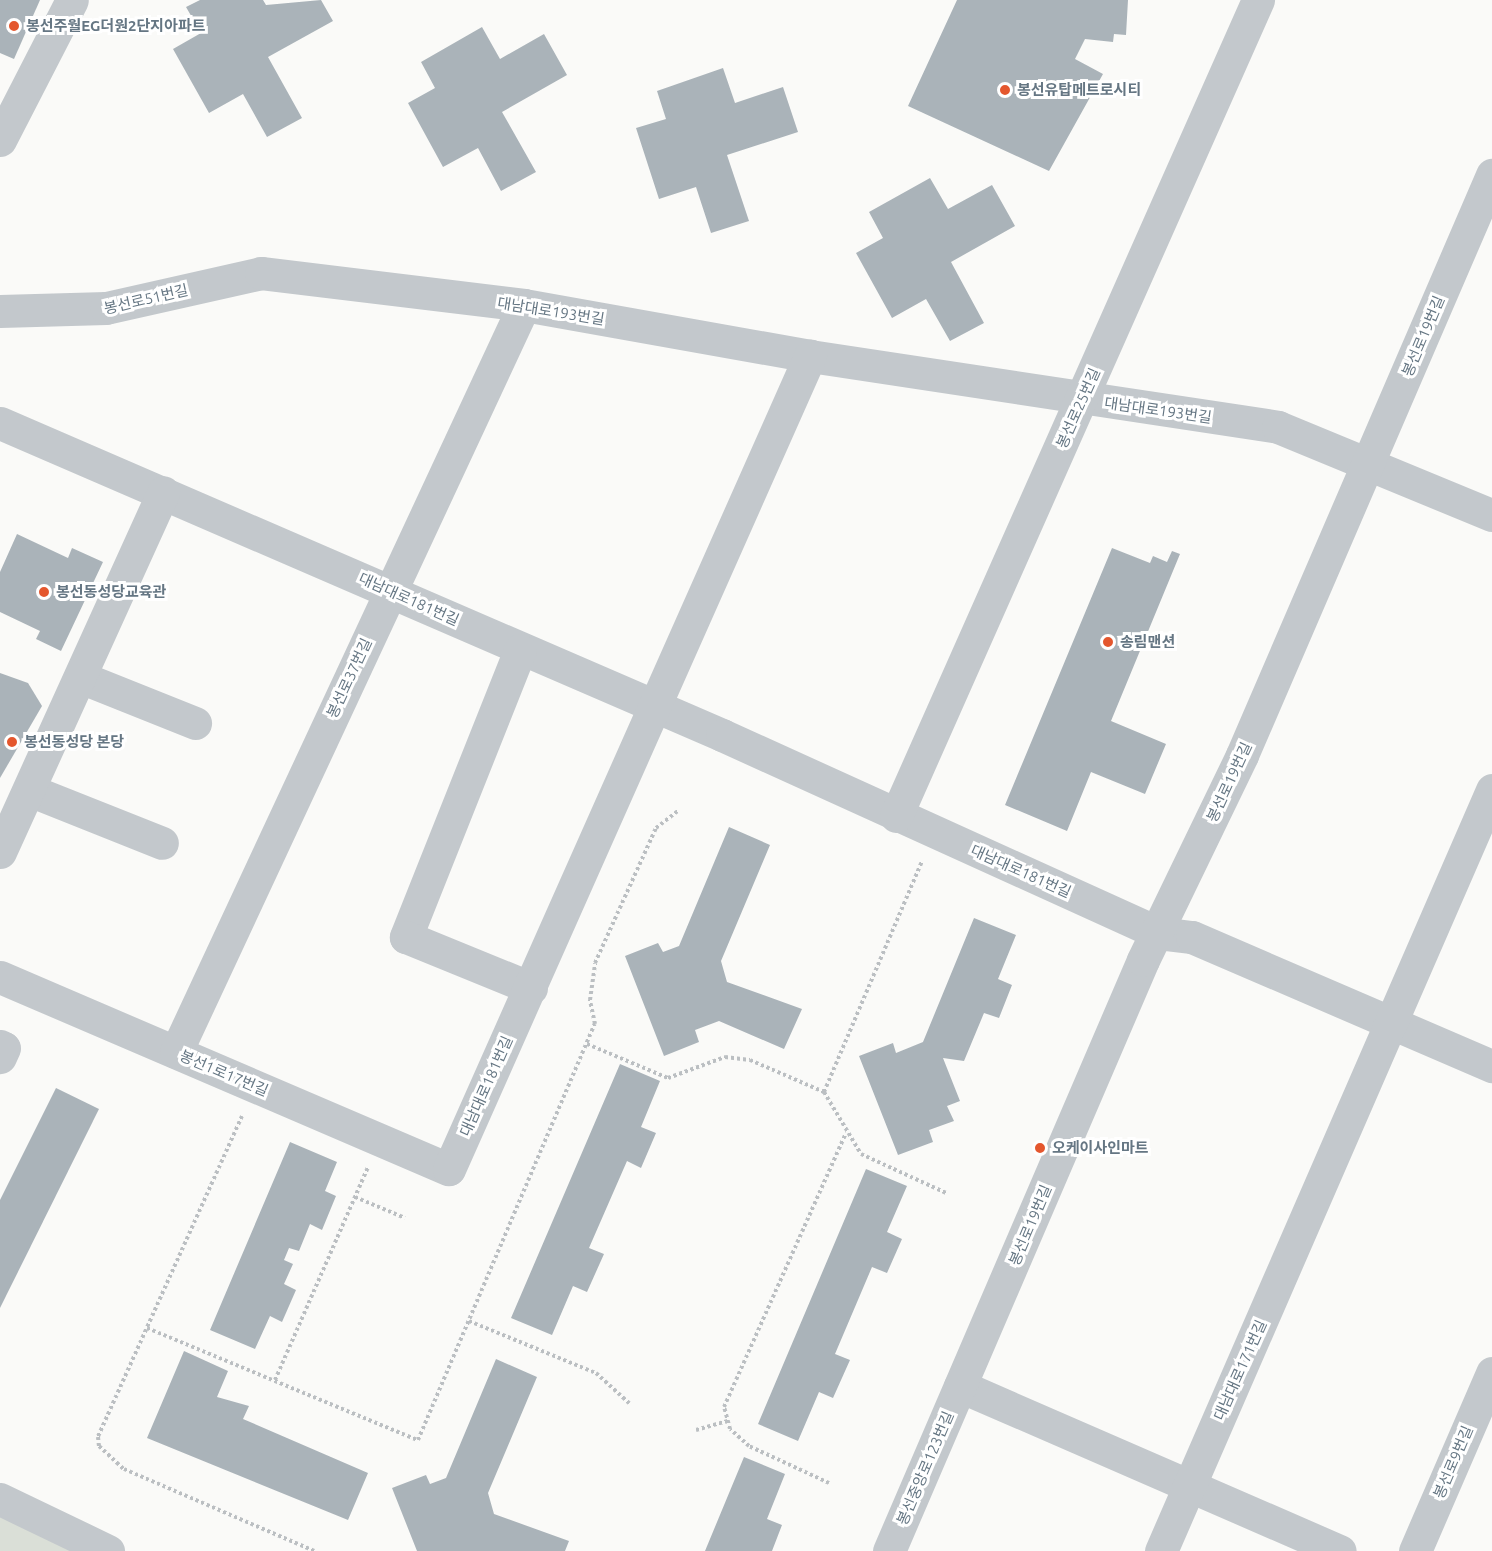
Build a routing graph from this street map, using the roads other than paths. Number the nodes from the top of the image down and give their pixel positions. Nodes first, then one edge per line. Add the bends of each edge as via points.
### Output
1 (72, 0) edge
2 (1258, 0) edge
3 (0, 140) edge
4 (1492, 175) edge
5 (292, 273) joint
6 (524, 305) junction
7 (0, 311) edge
8 (810, 356) junction
9 (1082, 399) junction
10 (0, 423) edge
11 (1369, 462) junction
12 (163, 492) junction
13 (1492, 515) edge
14 (390, 590) junction
15 (520, 650) junction
16 (80, 677) junction
17 (654, 707) junction
18 (195, 723) dead end
19 (29, 790) junction
20 (1492, 790) edge
21 (896, 816) junction
22 (162, 843) dead end
23 (0, 852) edge
24 (1158, 933) junction
25 (0, 977) edge
26 (531, 988) junction
27 (1392, 1022) junction
28 (0, 1046) edge
29 (176, 1052) junction
30 (0, 1057) edge
31 (1492, 1066) edge
32 (449, 1169) joint
33 (1492, 1373) edge
34 (960, 1386) junction
35 (1190, 1485) junction
36 (0, 1499) edge
37 (90, 1547) edge
38 (890, 1551) edge
39 (1161, 1551) edge
40 (1340, 1551) edge
41 (1415, 1551) edge

1 - 3 street
2 - 9 street, 봉선로25번길
4 - 11 street, 봉선로19번길
5 - 6 street, 대남대로193번길
5 - 7 street, 봉선로51번길 via 242,276 82,312
6 - 8 street, 대남대로193번길
6 - 14 street, 봉선로37번길
8 - 9 street, 대남대로193번길
8 - 17 street
9 - 11 street, 대남대로193번길 via 1278,426
9 - 21 street, 봉선로25번길
10 - 12 street, 대남대로181번길
11 - 13 street, 대남대로193번길
11 - 24 street, 봉선로19번길
12 - 14 street, 대남대로181번길
12 - 16 street
14 - 15 street, 대남대로181번길
14 - 29 street, 봉선로37번길
15 - 17 street, 대남대로181번길
15 - 26 street via 406,937
16 - 18 street
16 - 19 street
17 - 21 street, 대남대로181번길
17 - 26 street, 대남대로181번길
19 - 22 street
19 - 23 street
20 - 27 street
21 - 24 street, 대남대로181번길
24 - 27 street, 대남대로181번길 via 1192,937
24 - 34 street, 봉선로19번길
25 - 29 street, 봉선1로17번길
26 - 32 street, 대남대로181번길
27 - 31 street, 대남대로181번길
27 - 35 street, 대남대로171번길
28 - 30 street via 4,1048
29 - 32 street, 봉선1로17번길
33 - 41 street, 봉선로9번길
34 - 35 street
34 - 38 street, 봉선중앙로123번길
35 - 39 street, 대남대로171번길
35 - 40 street
36 - 37 street

